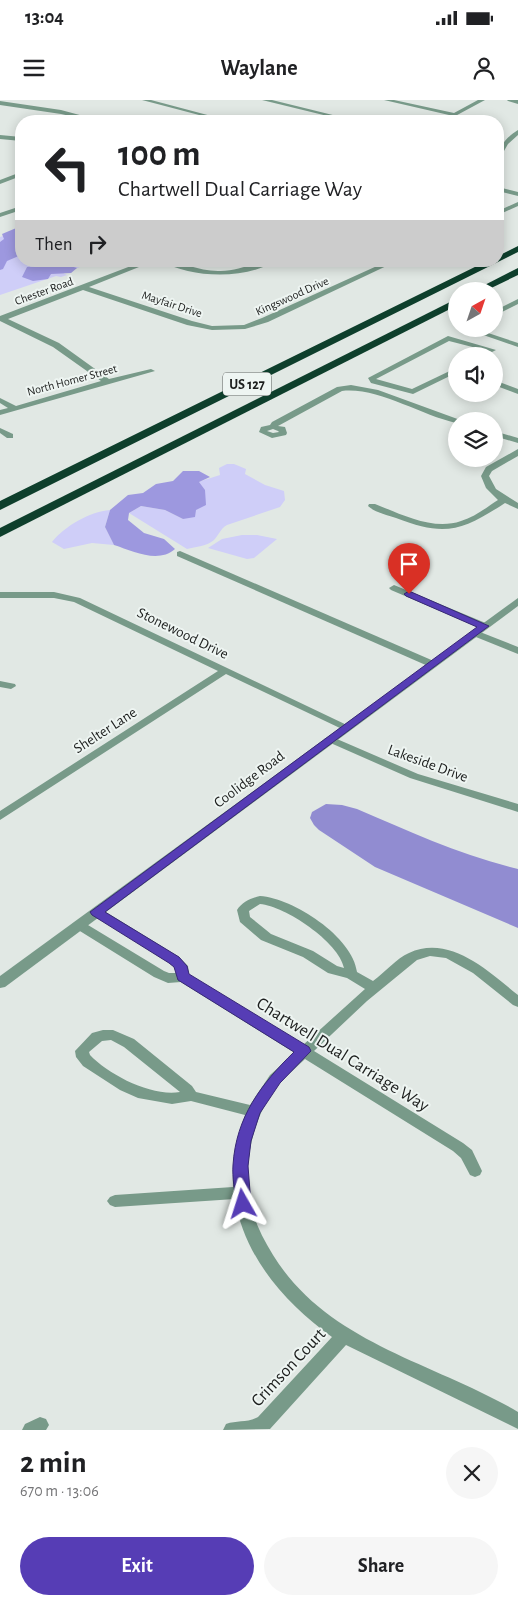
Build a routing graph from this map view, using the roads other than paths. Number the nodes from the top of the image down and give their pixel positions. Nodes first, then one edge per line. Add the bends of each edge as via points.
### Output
1 (27, 100) edge
2 (145, 100) edge
3 (265, 100) edge
4 (388, 100) edge
5 (482, 100) edge
6 (510, 100) edge
7 (518, 102) edge
8 (0, 105) edge
9 (8, 105) junction
10 (452, 114) joint
11 (74, 115) edge
12 (204, 115) edge
13 (329, 115) edge
14 (518, 132) edge
15 (0, 137) edge
16 (15, 138) edge
17 (504, 146) edge
18 (15, 176) edge
19 (0, 182) edge
20 (504, 190) edge
21 (518, 194) edge
22 (518, 204) edge
23 (15, 210) edge
24 (504, 210) edge
25 (0, 215) edge
26 (518, 249) edge
27 (504, 256) edge
28 (136, 267) edge
29 (183, 267) edge
30 (256, 267) edge
31 (381, 267) edge
32 (482, 267) edge
33 (518, 271) edge
34 (496, 282) edge
35 (85, 288) junction
36 (518, 301) edge
37 (448, 306) edge
38 (503, 309) edge
39 (1, 319) edge
40 (253, 325) joint
41 (496, 338) edge
42 (508, 342) junction
43 (518, 345) edge
44 (482, 347) edge
45 (498, 347) edge
46 (151, 371) dead end
47 (447, 375) edge
48 (107, 382) junction
49 (503, 387) edge
50 (518, 392) edge
51 (0, 400) edge
52 (14, 408) junction
53 (0, 413) edge
54 (448, 418) edge
55 (273, 427) dead end
56 (0, 430) edge
57 (10, 436) dead end
58 (503, 436) edge
59 (518, 442) edge
60 (518, 452) edge
61 (504, 500) junction
62 (0, 506) edge
63 (372, 506) dead end
64 (518, 506) edge
65 (0, 533) edge
66 (180, 554) dead end
67 (394, 588) dead end
68 (0, 595) edge
69 (518, 601) edge
70 (480, 629) junction
71 (518, 651) edge
72 (432, 664) junction
73 (226, 670) junction
74 (346, 727) junction
75 (330, 739) junction
76 (518, 808) edge
77 (0, 816) edge
78 (96, 912) junction
79 (79, 925) junction
80 (351, 974) junction
81 (182, 977) junction
82 (0, 983) edge
83 (374, 988) junction
84 (518, 1002) edge
85 (304, 1051) junction
86 (191, 1096) junction
87 (253, 1112) junction
88 (475, 1171) dead end
89 (241, 1192) junction
90 (115, 1201) dead end
91 (344, 1336) junction
92 (518, 1421) edge
93 (232, 1430) edge

1 - 9 street
2 - 12 street
3 - 13 street
4 - 10 street
5 - 10 street
6 - 7 street
8 - 9 street
9 - 11 street
14 - 17 street
15 - 16 street
18 - 19 street
20 - 21 street
22 - 24 street
23 - 25 street
26 - 27 highway
28 - 35 street, Chester Road
29 - 30 street via 216,274 240,273
31 - 40 street, Kingswood Drive
32 - 62 highway, US 127
33 - 34 highway
35 - 39 street, Chester Road
35 - 40 street, Mayfair Drive via 200,326 232,329
36 - 38 street
37 - 65 highway, US 127
39 - 48 street via 56,345
41 - 42 street
42 - 43 street
42 - 45 street
44 - 47 street via 445,339 373,377 374,381 413,392
46 - 48 street, North Homer Street
48 - 52 street, North Homer Street
49 - 50 street
51 - 52 street
52 - 53 street, North Homer Street
54 - 55 street via 367,390 351,388 340,389
56 - 57 street
58 - 59 street
60 - 61 street via 485,476 488,486
61 - 63 street via 464,523 444,526 413,521
61 - 64 street
66 - 72 street
67 - 70 street
68 - 73 street, Stonewood Drive via 42,594 77,600
69 - 70 street, Coolidge Road
70 - 71 street
70 - 72 street, Coolidge Road
72 - 74 street, Coolidge Road
73 - 74 street, Stonewood Drive
73 - 77 street, Shelter Lane
74 - 75 street, Coolidge Road
75 - 76 street, Lakeside Drive via 414,776
75 - 78 street, Coolidge Road
78 - 79 street, Coolidge Road
78 - 81 street, Chartwell Dual Carriage Way via 174,960 180,966
79 - 81 street, Chartwell Dual Carriage Way via 159,974 168,978
79 - 82 street, Coolidge Road
80 - 80 street via 348,959 325,934 292,908 260,900 243,910 244,919 266,937 308,954 333,970
80 - 83 street
81 - 85 street, Chartwell Dual Carriage Way
83 - 84 street via 413,956 439,952 465,962
83 - 85 street
85 - 87 street via 275,1079
85 - 88 street, Chartwell Dual Carriage Way via 458,1147
86 - 86 street via 172,1099 142,1094 88,1062 82,1051 97,1037 114,1035 129,1043
86 - 87 street
87 - 89 street via 240,1166
89 - 90 street
89 - 91 street via 245,1216 255,1240 280,1281 318,1318
91 - 92 street
91 - 93 street, Crimson Court via 264,1423 252,1429

